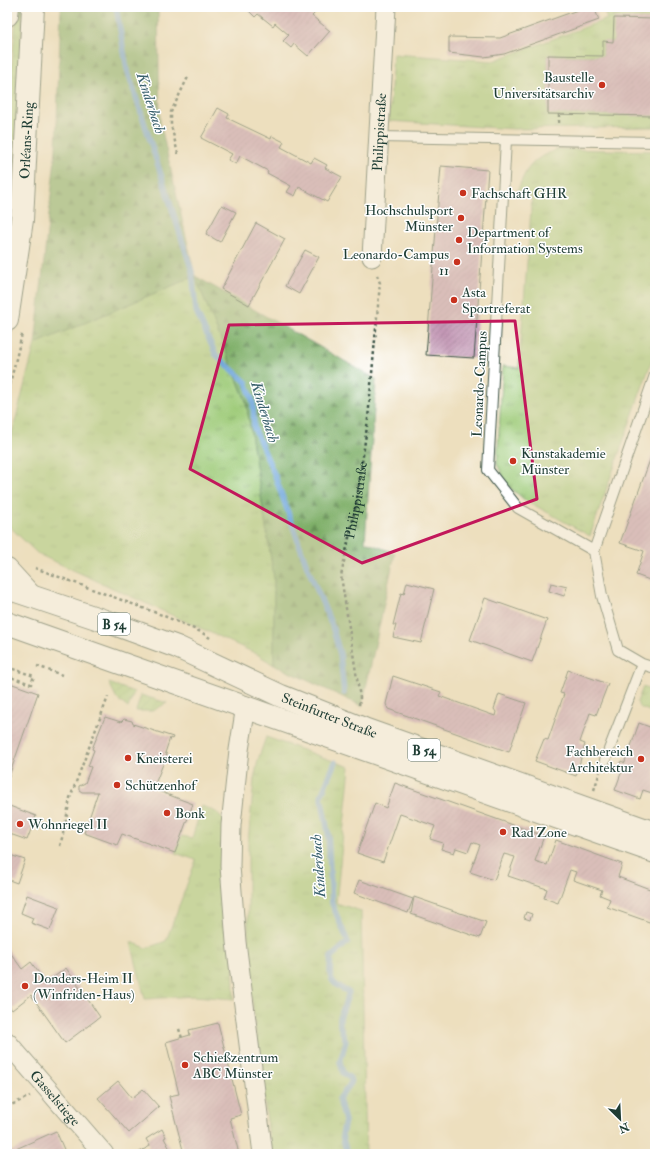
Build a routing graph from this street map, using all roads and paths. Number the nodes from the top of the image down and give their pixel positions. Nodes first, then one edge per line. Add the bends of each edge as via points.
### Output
1 (8, 7) edge
2 (34, 7) edge
3 (386, 7) edge
4 (7, 15) edge
5 (189, 75) dead end
6 (379, 137) junction
7 (506, 140) junction
8 (655, 142) edge
9 (178, 154) dead end
10 (372, 257) dead end
11 (380, 283) dead end
12 (7, 320) edge
13 (655, 375) edge
14 (594, 551) junction
15 (7, 570) edge
16 (7, 588) edge
17 (30, 595) junction
18 (8, 623) edge
19 (7, 656) edge
20 (11, 658) dead end
21 (642, 664) junction
22 (37, 666) dead end
23 (7, 667) edge
24 (655, 668) edge
25 (62, 675) dead end
26 (7, 676) edge
27 (108, 697) dead end
28 (246, 706) junction
29 (358, 708) dead end
30 (605, 760) joint
31 (591, 797) dead end
32 (655, 833) edge
33 (60, 846) dead end
34 (655, 852) edge
35 (179, 1029) dead end
36 (182, 1038) dead end
37 (7, 1042) edge
38 (47, 1088) junction
39 (7, 1106) edge
40 (104, 1154) edge
41 (263, 1154) edge

1 - 4 main road
2 - 12 main road, Orléans-Ring via 22,220
3 - 6 street, Philippistraße
5 - 9 path via 171,112 171,125
6 - 7 lane
6 - 10 street, Philippistraße
7 - 8 lane
7 - 14 lane, Leonardo-Campus via 488,470 518,508
11 - 29 path, Philippistraße via 368,419 357,498 341,576 360,698
13 - 14 lane
14 - 21 lane via 602,596 618,650
15 - 17 main road, B 54
16 - 17 main road, Steinfurter Straße
17 - 32 main road, Steinfurter Straße / B 54 via 177,647 281,696 364,729
18 - 28 main road, Steinfurter Straße / B 54
19 - 20 path
21 - 24 lane
21 - 30 lane
22 - 25 path
23 - 26 path via 34,676 31,684
27 - 33 path via 70,798
28 - 34 main road, Steinfurter Straße / B 54
28 - 41 street via 231,825 230,866 236,942
30 - 31 path
35 - 36 path
37 - 38 street, Gasselstiege
38 - 39 path
38 - 40 street, Gasselstiege

